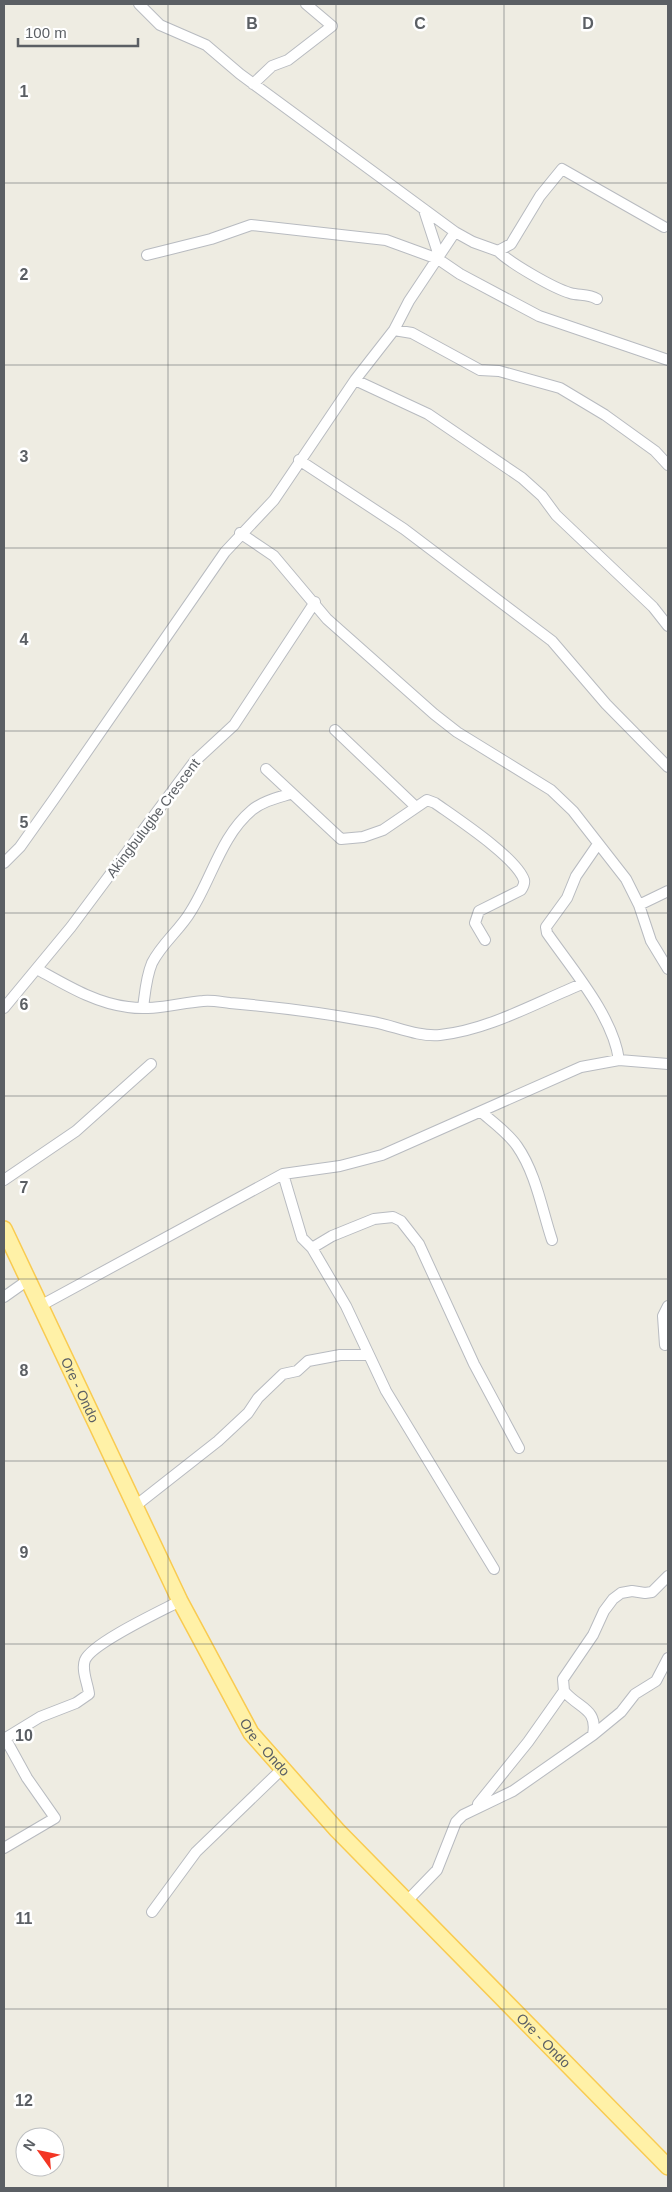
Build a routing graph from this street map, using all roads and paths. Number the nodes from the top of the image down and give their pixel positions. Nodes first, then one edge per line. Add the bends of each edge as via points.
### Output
1 (139, 4) edge
2 (306, 4) edge
3 (252, 84) junction
4 (424, 210) junction
5 (664, 227) dead end
6 (456, 232) junction
7 (498, 251) junction
8 (147, 255) dead end
9 (438, 258) junction
10 (597, 299) dead end
11 (394, 330) junction
12 (668, 360) edge
13 (355, 380) junction
14 (299, 460) junction
15 (668, 465) edge
16 (240, 534) junction
17 (315, 602) junction
18 (668, 626) edge
19 (335, 730) dead end
20 (668, 767) edge
21 (266, 769) dead end
22 (290, 794) junction
23 (416, 807) junction
24 (598, 844) junction
25 (4, 863) edge
26 (668, 891) edge
27 (639, 905) junction
28 (485, 940) dead end
29 (37, 969) junction
30 (668, 969) edge
31 (582, 984) junction
32 (4, 1008) edge
33 (143, 1008) junction
34 (619, 1060) junction
35 (151, 1064) dead end
36 (668, 1064) edge
37 (481, 1112) junction
38 (282, 1174) junction
39 (4, 1180) edge
40 (4, 1229) edge
41 (552, 1240) dead end
42 (312, 1248) junction
43 (28, 1280) junction
44 (4, 1297) edge
45 (40, 1306) junction
46 (668, 1306) edge
47 (665, 1345) dead end
48 (369, 1355) junction
49 (519, 1448) dead end
50 (134, 1507) junction
51 (494, 1569) dead end
52 (668, 1576) edge
53 (180, 1601) junction
54 (668, 1658) edge
55 (564, 1691) junction
56 (593, 1735) junction
57 (4, 1738) edge
58 (282, 1769) junction
59 (476, 1807) junction
60 (4, 1848) edge
61 (407, 1901) junction
62 (152, 1912) dead end
63 (668, 2167) edge

1 - 3 street via 160,25 206,45
2 - 3 street via 332,26 288,60 272,66
3 - 4 street
4 - 6 street
4 - 9 street
5 - 7 street via 562,169 540,196 511,244
6 - 7 street
6 - 9 street
7 - 10 street via 507,260 562,290
8 - 9 street via 251,225 386,240
9 - 11 street
9 - 12 street via 460,274 539,316
11 - 13 street
11 - 15 street via 412,333 480,370 500,371 560,388 613,421 655,451
13 - 14 street
13 - 18 street via 428,414 522,478
14 - 16 street via 274,500
14 - 20 street via 404,529 552,641 606,704
16 - 17 street via 274,556
16 - 25 street via 20,847
17 - 24 street via 327,619 434,714 551,790 573,811
17 - 29 street, Akingbulugbe Crescent via 234,725 194,762
19 - 23 street
21 - 22 street
22 - 23 street via 341,840 383,830
22 - 33 street via 252,810 224,845 192,910 159,951 152,965
23 - 28 street via 426,800 435,803 497,849 524,880 521,890 475,916 475,923
24 - 27 street via 626,879
24 - 31 street via 546,927
26 - 27 street
27 - 30 street via 651,941
29 - 32 street, Akingbulugbe Crescent
29 - 33 street via 102,1001
31 - 33 street via 467,1030 438,1035 311,1011 232,1003 205,1001
31 - 34 street via 613,1037
34 - 36 street
34 - 37 street via 581,1066
35 - 39 street via 76,1131
37 - 38 street via 382,1154 340,1166
37 - 41 street via 518,1147 527,1164
38 - 42 street via 302,1238
38 - 45 street
40 - 43 main road, Ore - Ondo
42 - 48 street via 346,1306
42 - 49 street via 374,1218 393,1217 400,1221 419,1244 474,1364
43 - 44 street
43 - 45 main road, Ore - Ondo
45 - 50 main road, Ore - Ondo
46 - 47 street via 663,1316
48 - 50 street via 340,1355 308,1361 297,1371 283,1374 218,1441
48 - 51 street via 386,1391
50 - 53 main road, Ore - Ondo
52 - 55 street via 652,1592 632,1591 613,1599 563,1679
53 - 57 street via 101,1644 85,1659 89,1694
53 - 58 main road, Ore - Ondo via 251,1733
54 - 56 street via 656,1681 635,1694 621,1712
55 - 56 street via 592,1714 595,1722
55 - 59 street
56 - 59 street via 513,1791
57 - 60 street via 26,1778 55,1818
58 - 61 main road, Ore - Ondo
58 - 62 street via 196,1852
59 - 61 street via 456,1822 437,1870
61 - 63 main road, Ore - Ondo

